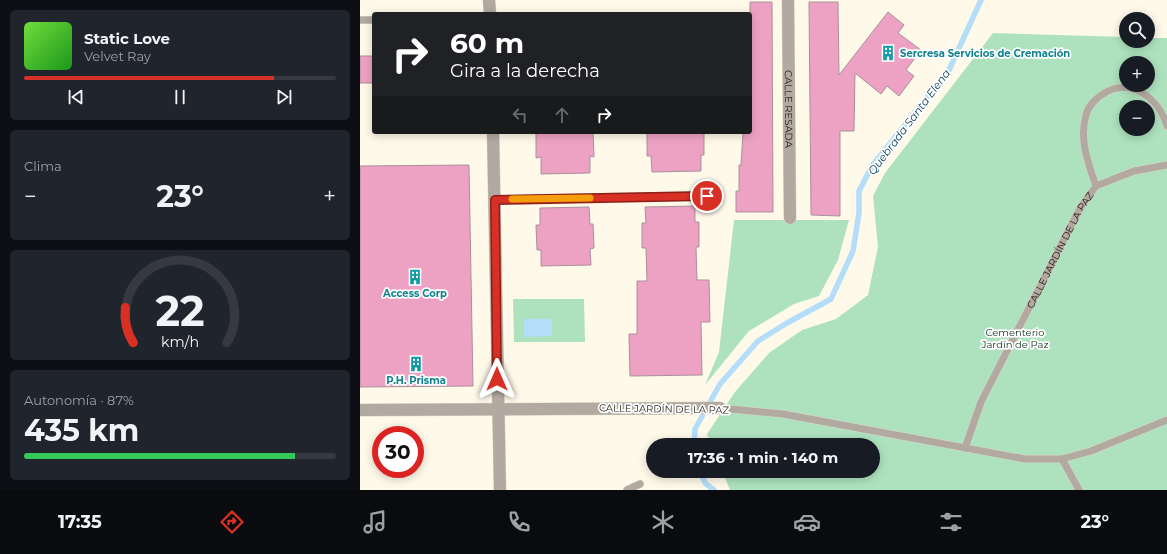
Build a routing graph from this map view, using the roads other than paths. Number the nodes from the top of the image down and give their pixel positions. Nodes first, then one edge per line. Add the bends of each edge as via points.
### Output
1 (489, 0) edge
2 (788, 0) edge
3 (490, 12) edge
4 (360, 20) edge
5 (372, 20) edge
6 (1167, 126) edge
7 (493, 134) edge
8 (1167, 166) edge
9 (1096, 186) junction
10 (707, 196) dead end
11 (495, 200) junction
12 (790, 218) dead end
13 (720, 408) joint
14 (497, 409) junction
15 (360, 410) edge
16 (1167, 420) edge
17 (965, 448) junction
18 (1062, 459) junction
19 (640, 484) dead end
20 (500, 490) edge
21 (627, 490) edge
22 (1079, 490) edge

1 - 3 street
2 - 12 street, CALLE RESADA
4 - 5 lane
6 - 9 lane via 1156,103 1142,92 1112,88 1096,98 1086,113 1083,134 1086,157
7 - 11 street
8 - 9 lane, CALLE JARDÍN DE LA PAZ via 1134,171
9 - 17 lane, CALLE JARDÍN DE LA PAZ via 1080,208 981,402
10 - 11 lane
11 - 14 street
13 - 14 street, CALLE JARDÍN DE LA PAZ
13 - 17 lane, CALLE JARDÍN DE LA PAZ via 783,414
14 - 15 street, CALLE JARDÍN DE LA PAZ
14 - 20 street
16 - 18 lane, CALLE JARDÍN DE LA PAZ via 1091,451
17 - 18 lane, CALLE JARDÍN DE LA PAZ via 1025,459
18 - 22 lane
19 - 21 lane

